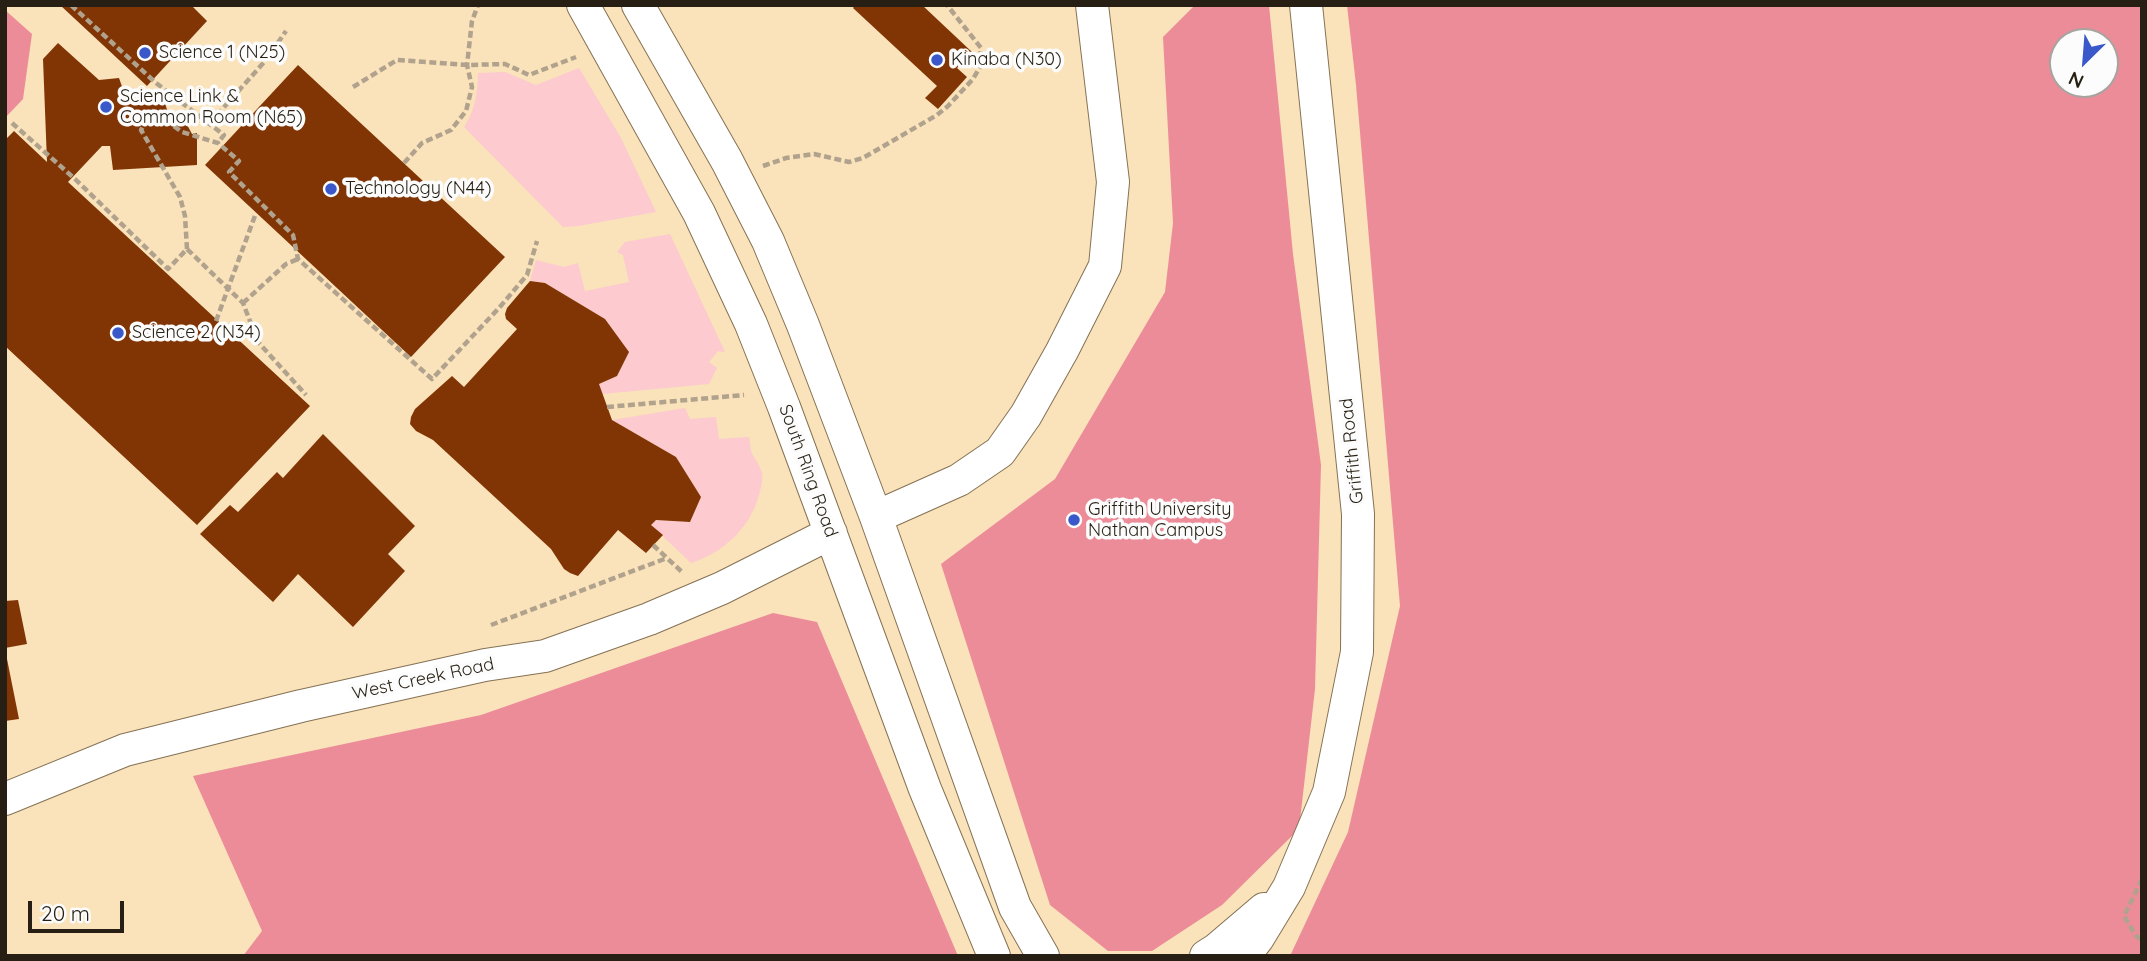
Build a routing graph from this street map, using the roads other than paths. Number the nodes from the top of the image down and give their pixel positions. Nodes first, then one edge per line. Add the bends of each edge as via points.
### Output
1 (583, 5) edge
2 (638, 5) edge
3 (1092, 5) edge
4 (1306, 5) edge
5 (876, 517) junction
6 (831, 533) junction
7 (5, 799) edge
8 (1289, 887) junction
9 (994, 956) edge
10 (1043, 956) edge
11 (1206, 956) edge
12 (1244, 956) edge

1 - 6 street, South Ring Road via 690,195 746,312
2 - 5 street via 768,241
3 - 5 street via 1113,182 1105,266 1026,415 1000,452 959,480
4 - 8 street, Griffith Road via 1358,514 1357,652 1329,792
5 - 10 street via 1015,907
6 - 7 street, West Creek Road via 698,598 545,656 328,700 125,750
6 - 9 street, South Ring Road via 925,789
8 - 11 street, Griffith Road
8 - 12 street, Griffith Road

